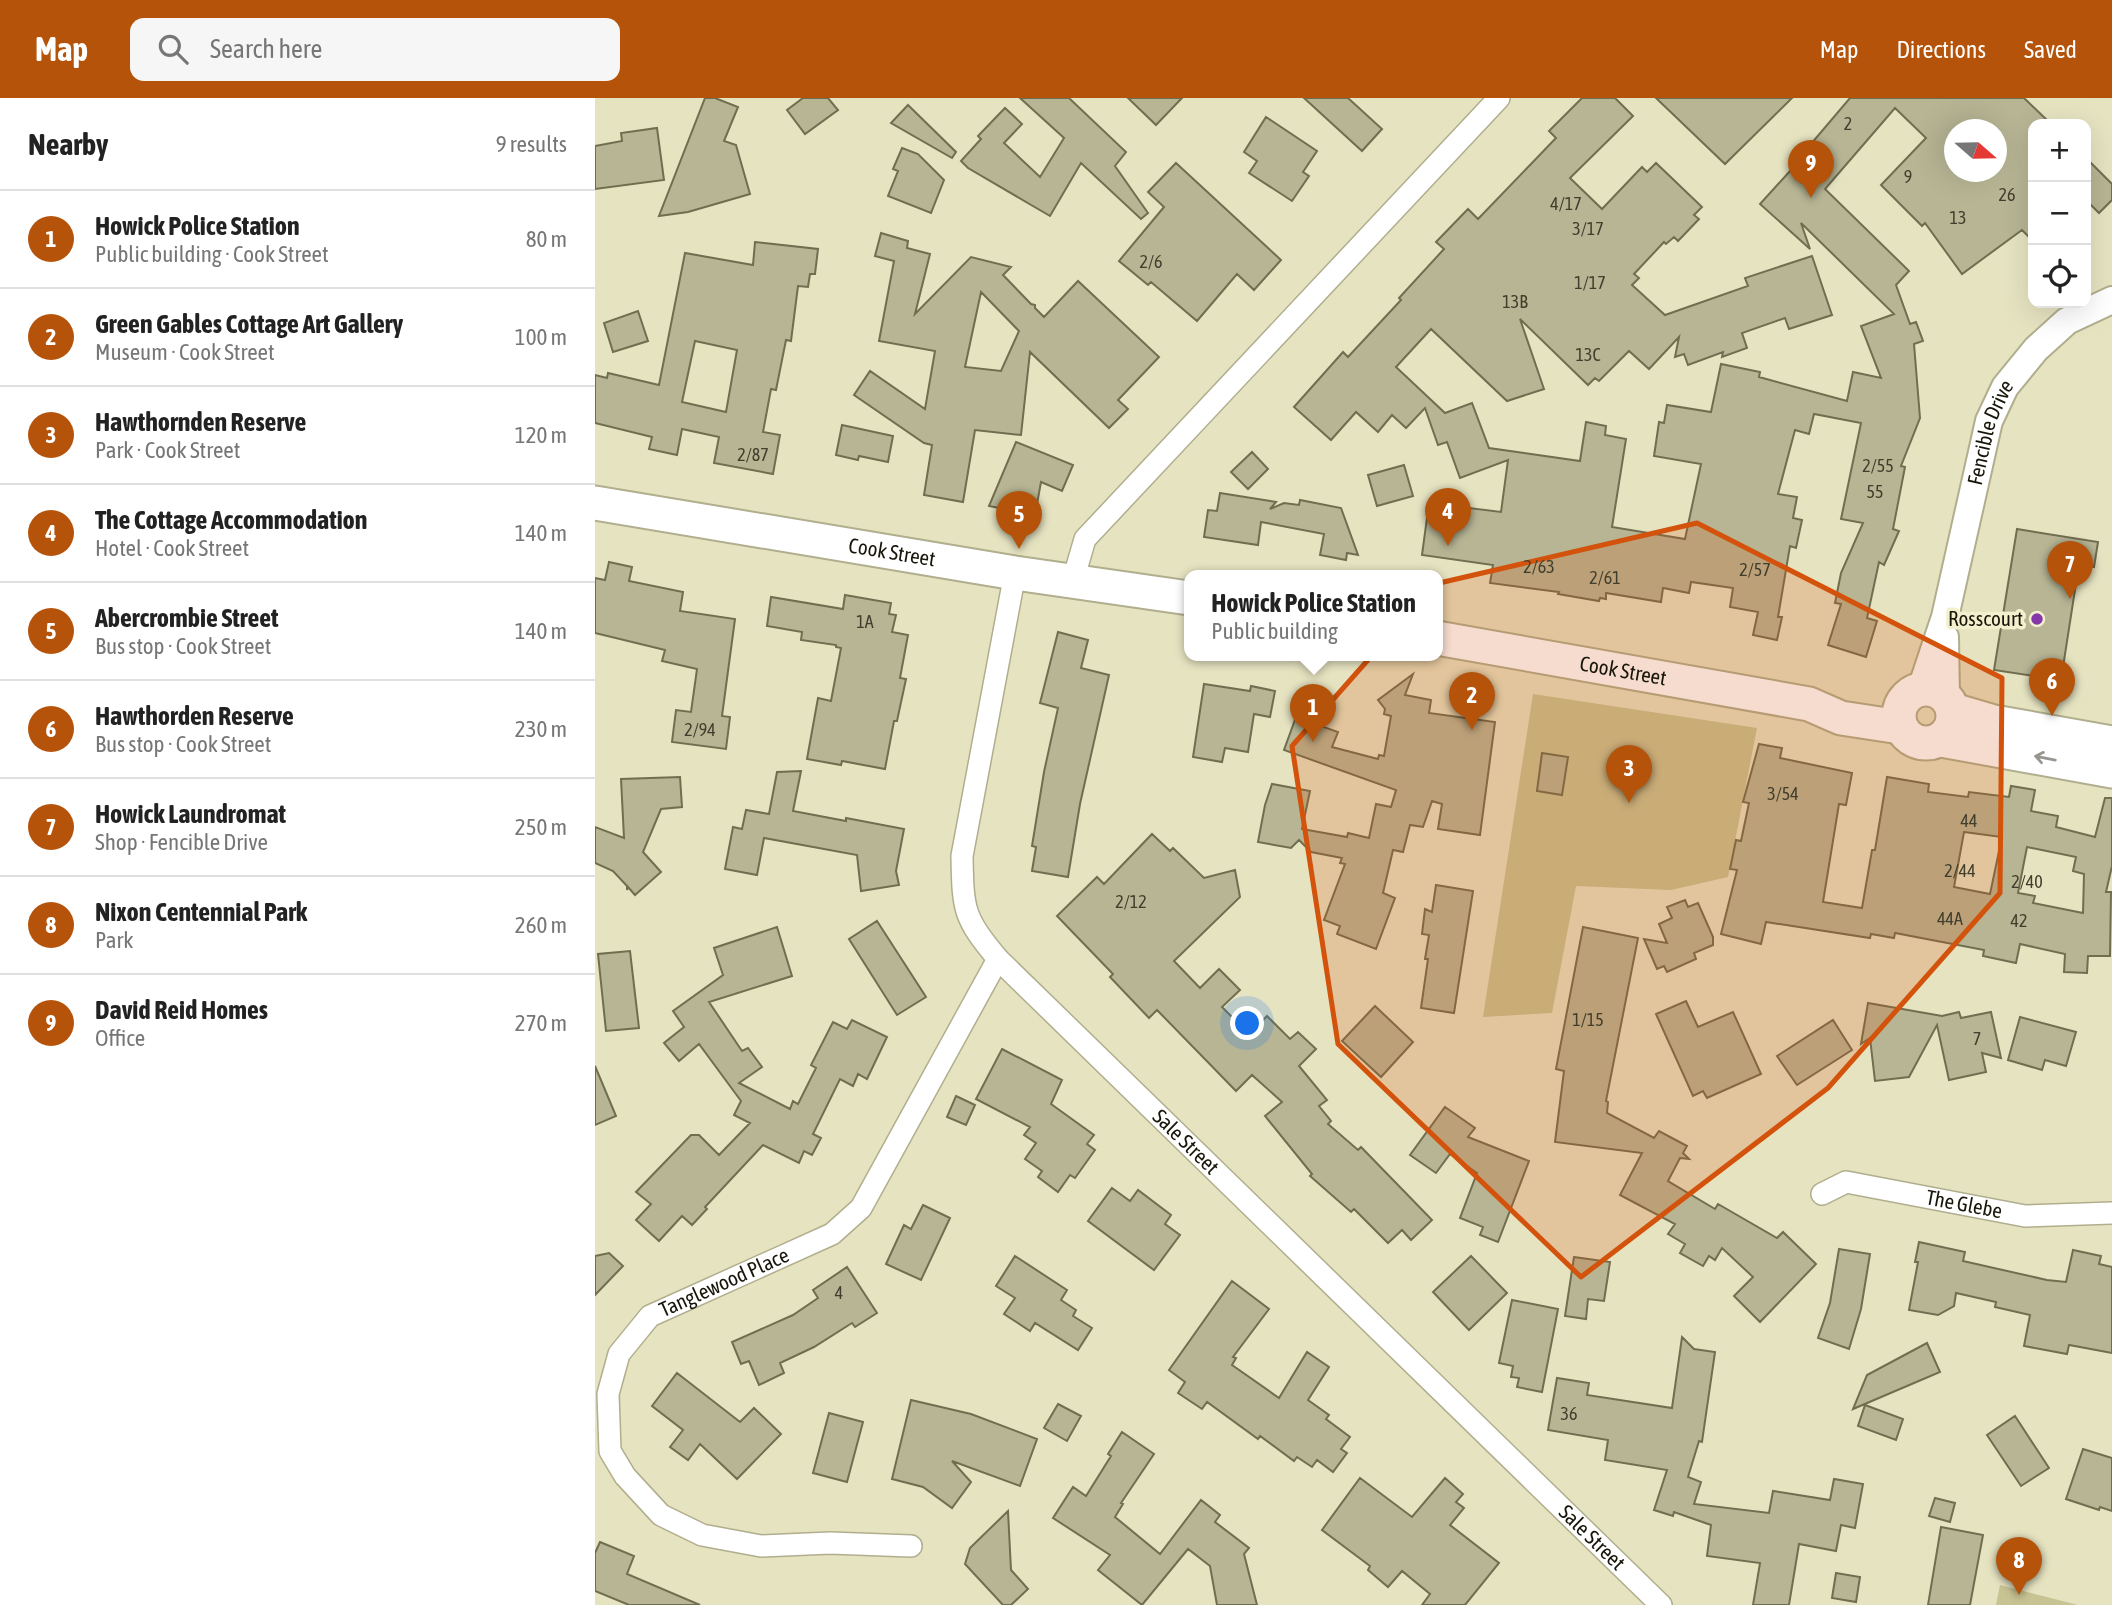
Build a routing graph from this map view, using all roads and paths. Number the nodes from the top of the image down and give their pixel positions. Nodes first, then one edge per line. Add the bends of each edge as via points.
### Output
1 (1499, 98) edge
2 (2112, 300) edge
3 (595, 503) edge
4 (1015, 573) junction
5 (1073, 580) junction
6 (1184, 597) edge
7 (1443, 639) edge
8 (1927, 711) junction
9 (2112, 743) edge
10 (2112, 771) edge
11 (998, 959) junction
12 (1822, 1194) dead end
13 (2112, 1213) edge
14 (911, 1546) dead end
15 (1661, 1605) edge

1 - 5 street via 1085,539
2 - 8 street, Fencible Drive via 2067,321 2036,349 2005,387 1989,421
3 - 4 main road, Cook Street
4 - 5 main road, Cook Street
4 - 11 street, Sale Street via 962,856 968,918
5 - 6 main road, Cook Street
7 - 8 main road, Cook Street via 1809,704 1844,700
8 - 9 main road, Cook Street
10 -> 8 main road, Cook Street
11 - 14 street, Tanglewood Place via 861,1208 832,1234 650,1316 619,1354 608,1394 610,1451 625,1476 661,1515 702,1535 761,1546
11 - 15 street, Sale Street
12 - 13 street, The Glebe via 1846,1182 2025,1216

